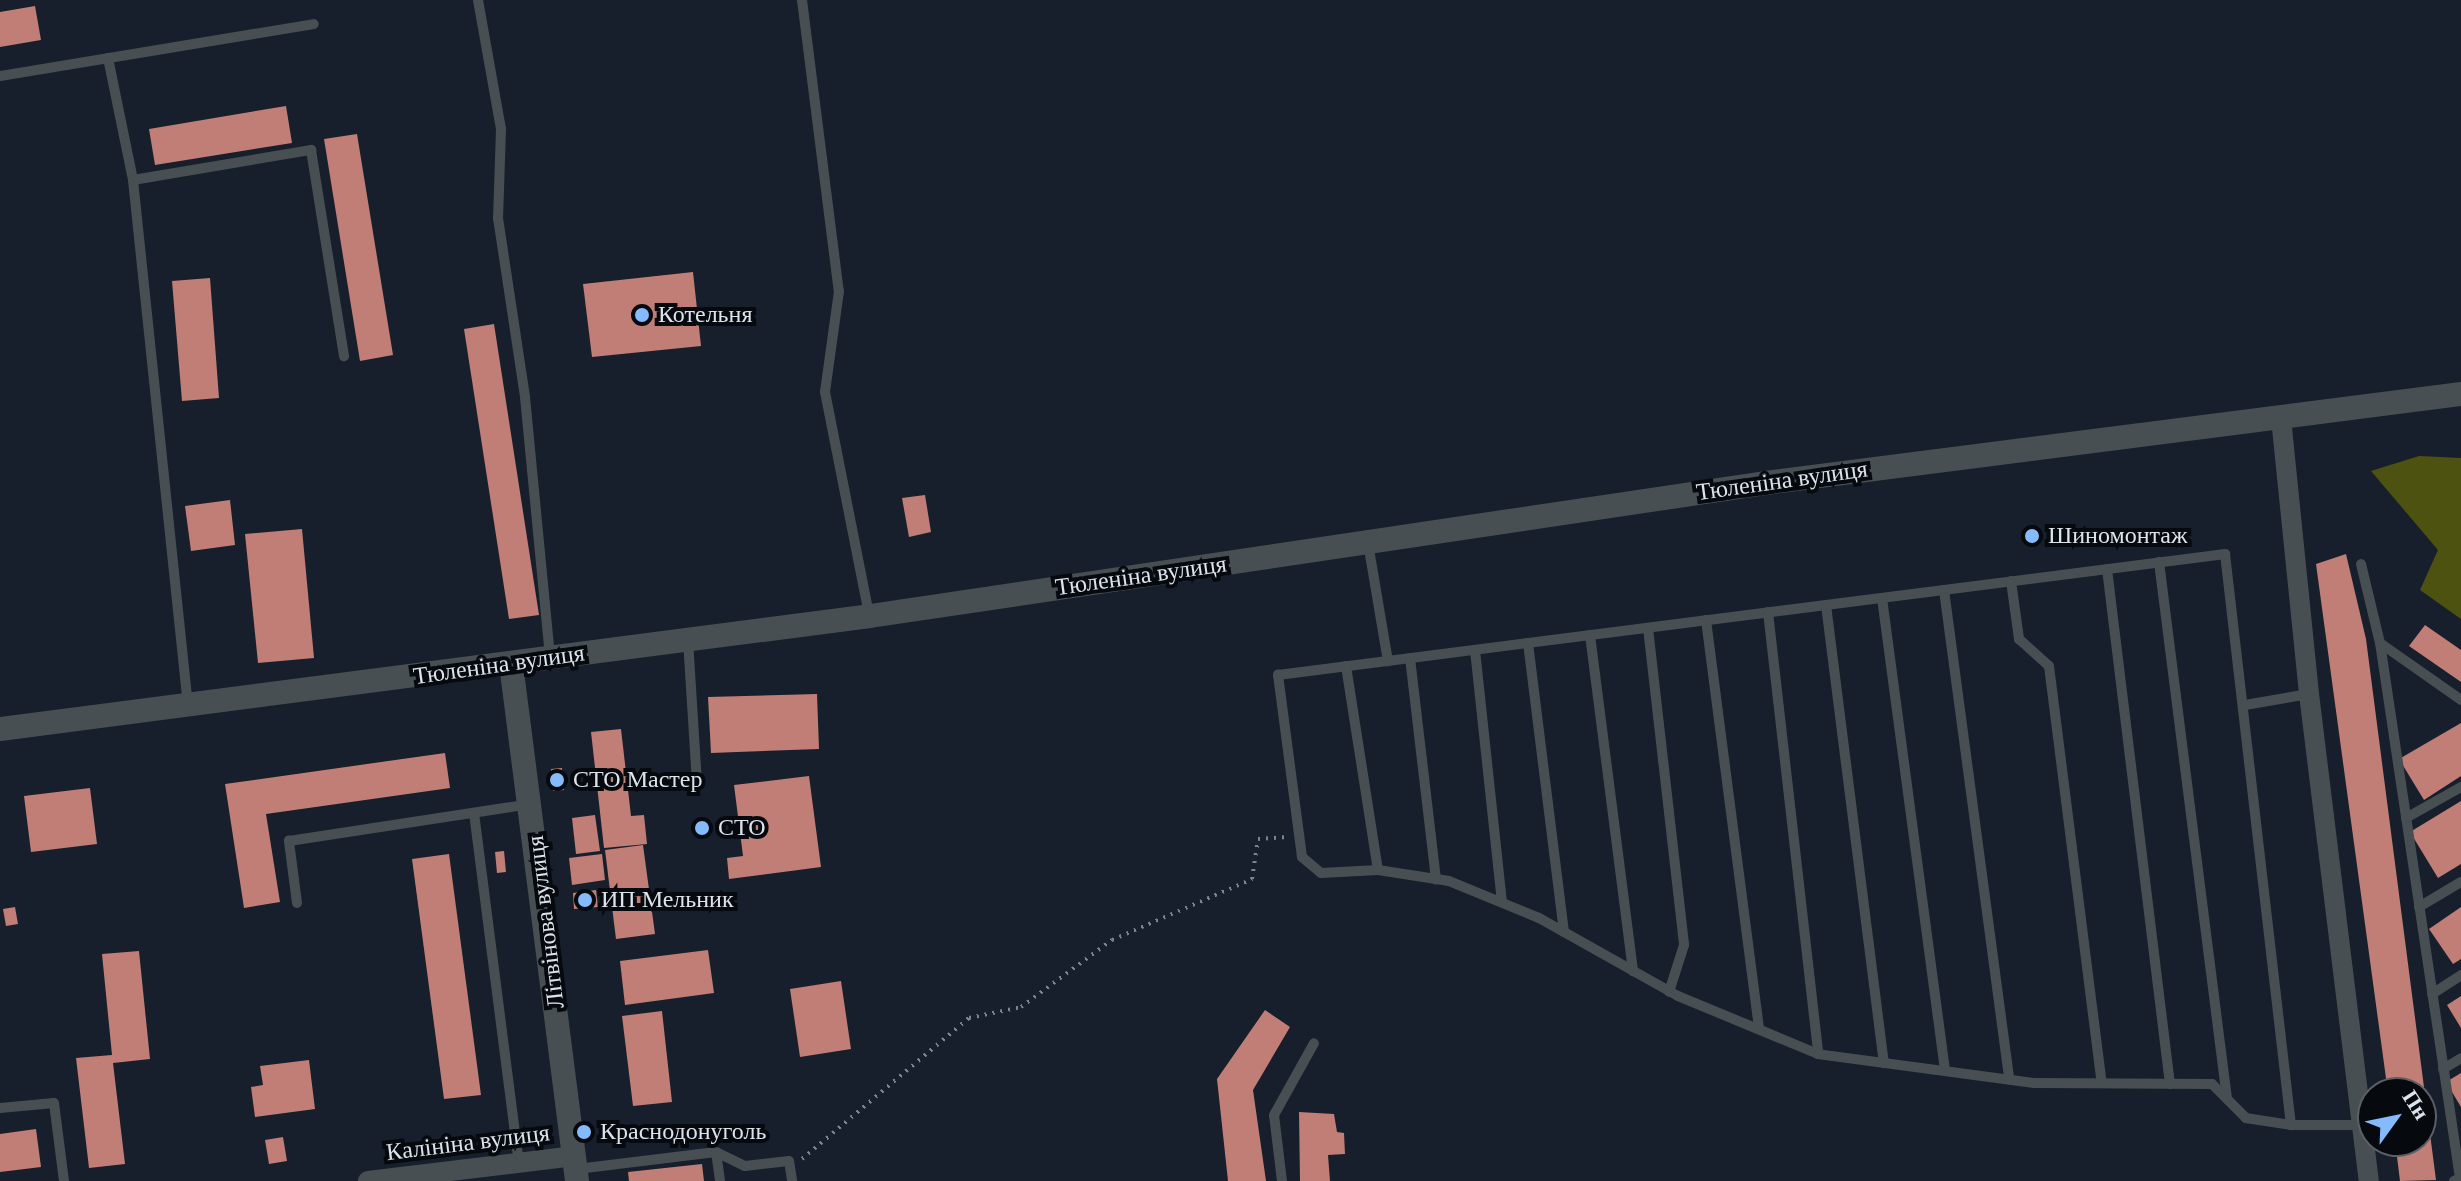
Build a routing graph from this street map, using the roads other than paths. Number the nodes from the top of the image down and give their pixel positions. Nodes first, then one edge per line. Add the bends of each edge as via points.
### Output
1 (478, 0) edge
2 (802, 0) edge
3 (314, 24) dead end
4 (108, 58) junction
5 (0, 76) edge
6 (133, 180) junction
7 (344, 356) dead end
8 (2461, 394) edge
9 (2281, 418) junction
10 (1368, 543) junction
11 (2159, 562) junction
12 (2361, 564) dead end
13 (2107, 569) junction
14 (2011, 581) junction
15 (1944, 590) junction
16 (1882, 598) junction
17 (1826, 605) junction
18 (1768, 612) junction
19 (870, 616) junction
20 (1706, 620) junction
21 (1648, 628) junction
22 (1590, 635) junction
23 (688, 638) junction
24 (1528, 643) junction
25 (2380, 643) junction
26 (1475, 650) junction
27 (550, 658) junction
28 (1410, 658) junction
29 (1388, 661) junction
30 (511, 664) junction
31 (1346, 666) junction
32 (2309, 694) junction
33 (2461, 700) edge
34 (2245, 705) junction
35 (188, 708) junction
36 (0, 729) edge
37 (697, 782) dead end
38 (2461, 787) edge
39 (532, 804) junction
40 (474, 813) junction
41 (2406, 818) junction
42 (1378, 870) junction
43 (1436, 879) junction
44 (2461, 882) edge
45 (1502, 902) junction
46 (297, 903) dead end
47 (2419, 907) junction
48 (1564, 932) junction
49 (1633, 971) junction
50 (2461, 975) edge
51 (1669, 992) junction
52 (2432, 994) junction
53 (1759, 1028) junction
54 (1314, 1043) dead end
55 (1818, 1054) junction
56 (2461, 1058) edge
57 (1884, 1063) junction
58 (2443, 1069) junction
59 (1945, 1071) junction
60 (2009, 1080) junction
61 (2102, 1083) junction
62 (2170, 1084) junction
63 (2357, 1084) edge
64 (2227, 1099) junction
65 (0, 1108) edge
66 (2291, 1125) junction
67 (2357, 1125) edge
68 (2458, 1149) edge
69 (716, 1152) junction
70 (2366, 1157) edge
71 (519, 1163) junction
72 (575, 1169) edge
73 (422, 1178) edge
74 (2458, 1179) edge
75 (64, 1181) edge
76 (368, 1181) edge
77 (720, 1181) edge
78 (792, 1181) edge
79 (1282, 1181) edge
80 (2369, 1181) edge

1 - 27 lane via 501,129 498,218 541,535
2 - 19 lane via 839,291 825,392
3 - 4 lane
4 - 5 lane
4 - 6 lane
6 - 7 lane via 311,150
6 - 35 lane
8 - 9 street, Тюленіна вулиця
9 - 10 street, Тюленіна вулиця via 1765,483
9 - 32 street
10 - 19 street, Тюленіна вулиця
10 - 29 lane
11 - 13 lane
11 - 34 lane via 2225,554
11 - 64 lane
12 - 25 lane
13 - 14 lane
13 - 62 lane
14 - 15 lane
14 - 61 lane via 2019,639 2049,666
15 - 16 lane
15 - 60 lane
16 - 17 lane
16 - 59 lane
17 - 18 lane
17 - 57 lane
18 - 20 lane
18 - 55 lane
19 - 23 street, Тюленіна вулиця
20 - 21 lane
20 - 53 lane
21 - 22 lane
21 - 51 lane via 1684,945
22 - 24 lane
22 - 49 lane
23 - 27 street, Тюленіна вулиця
23 - 37 lane
24 - 26 lane
24 - 48 lane
25 - 33 lane
25 - 41 lane
26 - 28 lane
26 - 45 lane
27 - 30 street, Тюленіна вулиця
28 - 29 lane
28 - 43 lane
29 - 31 lane
30 - 35 street, Тюленіна вулиця
30 - 39 street, Літвінова вулиця
31 - 42 lane
31 - 42 lane via 1278,675 1302,857 1321,873
32 - 34 lane
32 - 63 street
34 - 66 lane
35 - 36 street, Тюленіна вулиця
38 - 41 lane
39 - 40 lane
39 - 72 street, Літвінова вулиця
40 - 46 lane via 289,841
40 - 71 lane
41 - 47 lane
42 - 43 lane
43 - 45 lane
44 - 47 lane
45 - 48 lane
47 - 52 lane
48 - 49 lane
49 - 51 lane
50 - 52 lane
51 - 53 lane
52 - 58 lane
53 - 55 lane
54 - 79 lane via 1274,1115
55 - 57 lane
56 - 58 lane
57 - 59 lane
58 - 68 lane
59 - 60 lane
60 - 61 lane
61 - 62 lane
62 - 64 lane via 2212,1084
64 - 66 lane via 2246,1118
65 - 75 lane via 54,1103
66 - 67 lane
68 - 74 lane
69 - 72 lane
69 - 77 lane
69 - 78 lane via 745,1166 789,1161
70 - 80 street
71 - 72 street, Калініна вулиця
71 - 73 street, Калініна вулиця
73 - 76 street, Калініна вулиця

